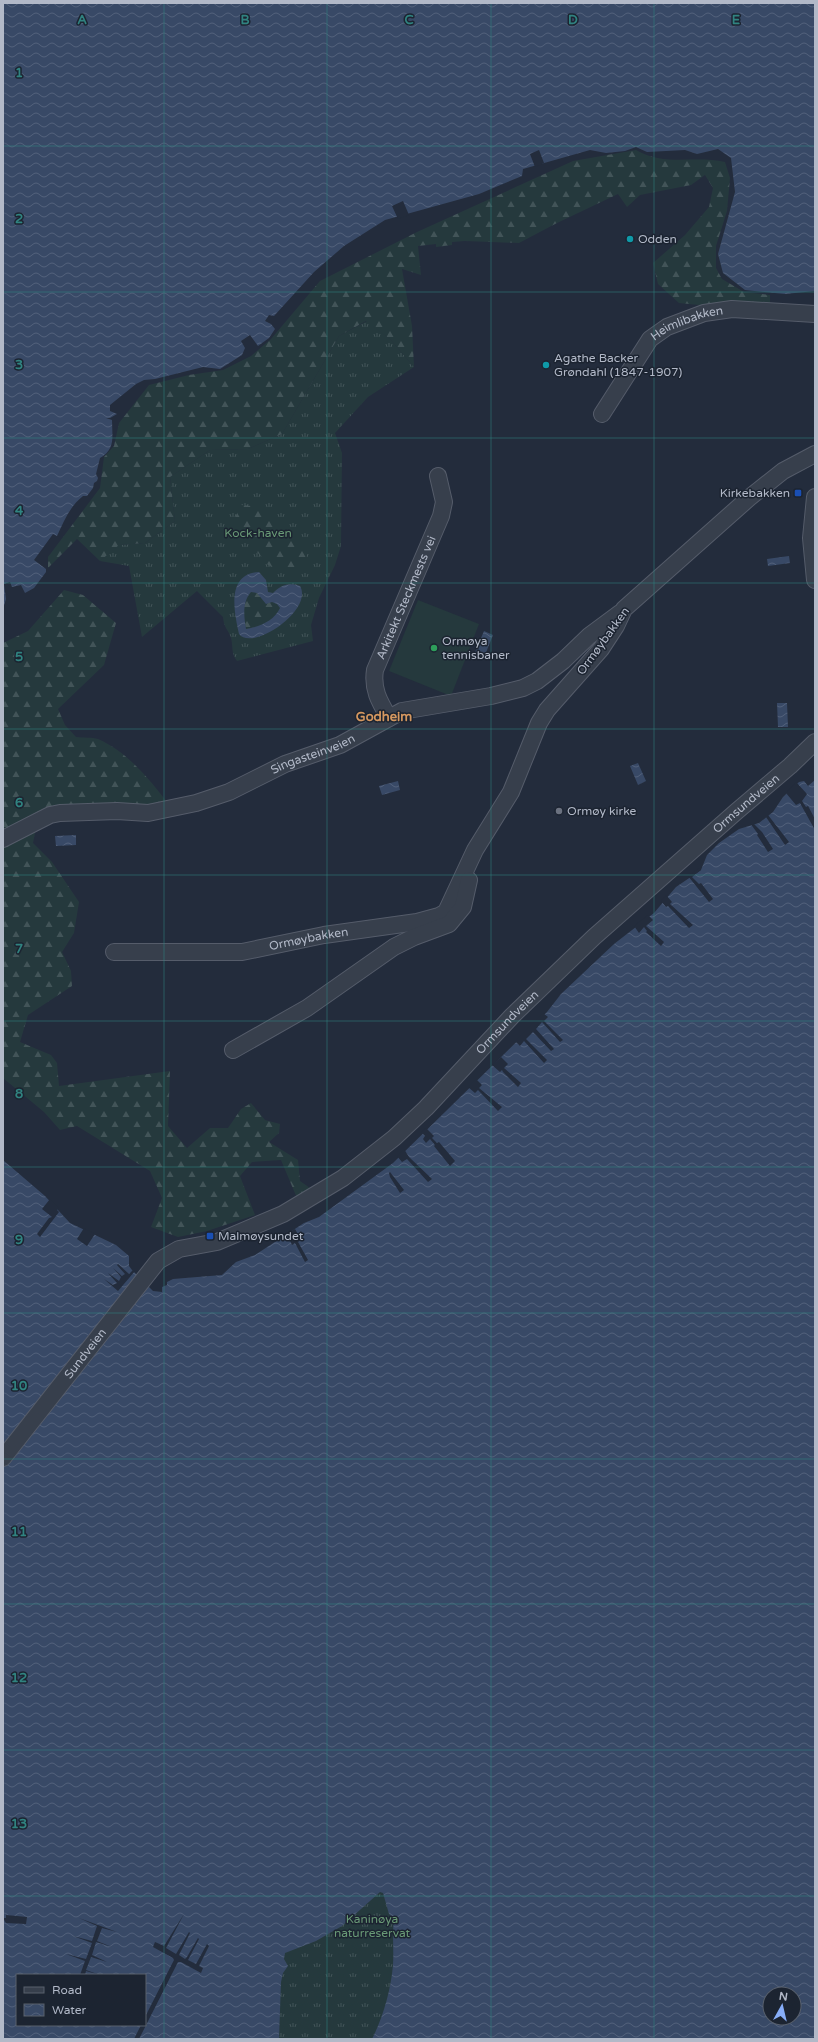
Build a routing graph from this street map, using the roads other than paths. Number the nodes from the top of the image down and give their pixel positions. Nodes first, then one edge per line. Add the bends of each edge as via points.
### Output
1 (815, 314) edge
2 (602, 414) dead end
3 (815, 454) edge
4 (438, 476) dead end
5 (815, 497) edge
6 (815, 580) edge
7 (624, 610) junction
8 (389, 718) junction
9 (815, 742) edge
10 (3, 839) edge
11 (469, 862) junction
12 (114, 952) dead end
13 (233, 1050) dead end
14 (171, 1252) joint
15 (3, 1458) edge

1 - 2 street, Heimlibakken via 750,309 726,310 704,313 667,327 650,339
3 - 7 street, Ormøybakken via 782,471
4 - 8 street, Arkitekt Steckmests vei via 444,502 441,516 376,670 376,695
5 - 6 street via 811,538
7 - 8 street, Singasteinveien via 588,636 563,661 530,685 491,696 402,711
7 - 11 street, Ormøybakken via 601,649 547,710 533,734 511,792
8 - 10 street, Singasteinveien via 340,745 285,764 229,792 196,804 148,813 60,813 50,815
9 - 14 street, Ormsundveien via 594,936 394,1138 343,1178 283,1214 217,1242
11 - 12 street, Ormøybakken via 446,912 417,922 324,935 242,952
11 - 13 street via 471,872 466,897 463,906 449,924 400,944 306,1008
14 - 15 street, Sundveien via 158,1261 148,1273

